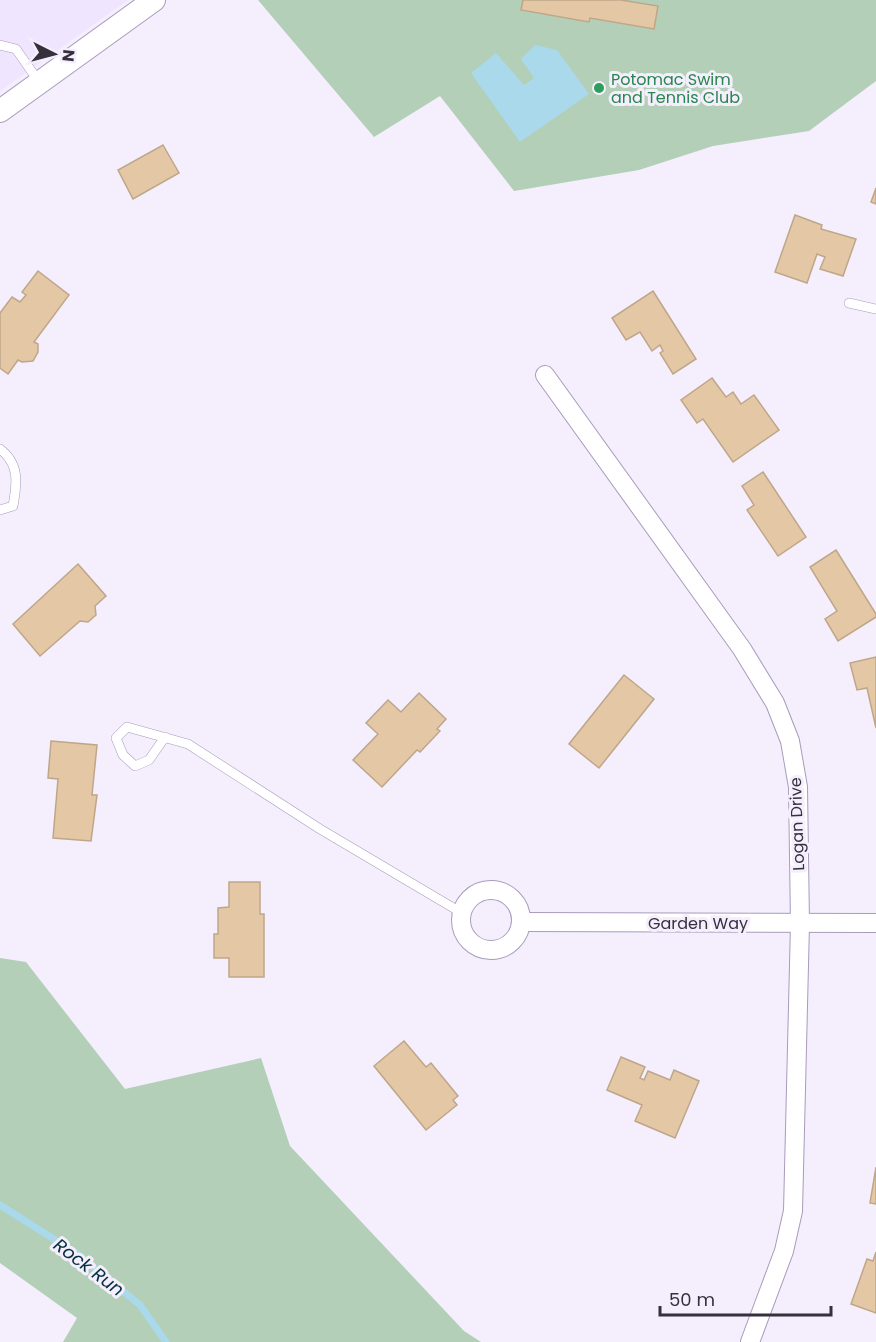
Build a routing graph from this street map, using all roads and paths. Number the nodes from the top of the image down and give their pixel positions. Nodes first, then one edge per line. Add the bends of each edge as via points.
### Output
1 (154, 0) edge
2 (0, 45) edge
3 (39, 82) junction
4 (0, 111) edge
5 (849, 303) dead end
6 (876, 309) edge
7 (545, 375) dead end
8 (0, 449) edge
9 (0, 510) edge
10 (165, 737) junction
11 (462, 912) junction
12 (520, 922) junction
13 (876, 923) edge
14 (800, 924) junction
15 (750, 1342) edge

1 - 3 street
2 - 3 lane via 16,49
3 - 4 street
5 - 6 lane
7 - 14 street, Logan Drive via 742,649 775,703 790,741 798,787
8 - 9 lane via 11,457 18,479 13,506
10 - 10 lane via 127,727 116,738 123,755 135,766 149,760
10 - 11 lane via 188,744 320,830
11 - 12 street via 472,896 490,890 509,896 520,912
11 - 12 street via 463,932 485,950 505,947 513,940
12 - 14 street, Garden Way
13 - 14 street, Garden Way
14 - 15 street, Logan Drive via 793,1210 784,1251

